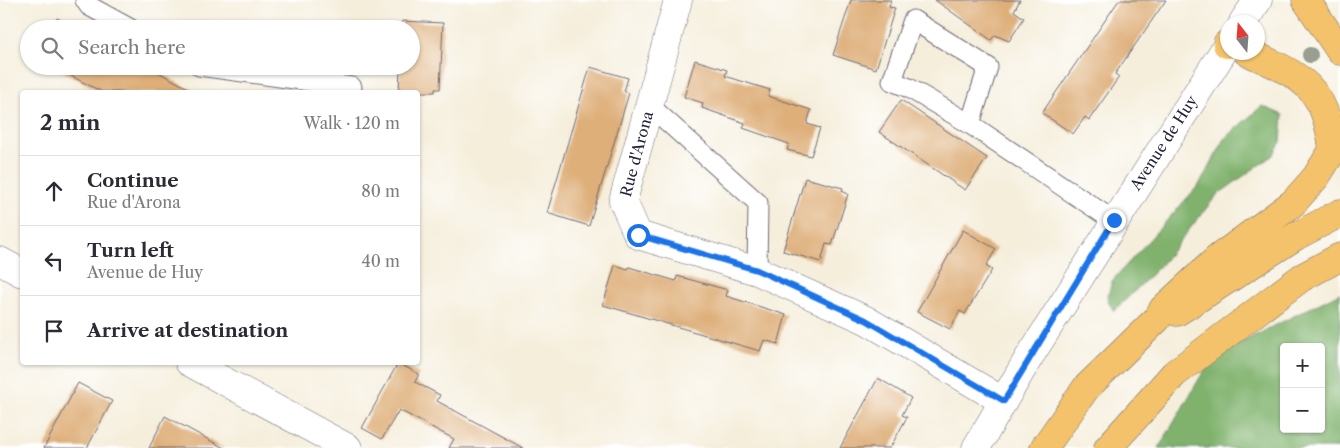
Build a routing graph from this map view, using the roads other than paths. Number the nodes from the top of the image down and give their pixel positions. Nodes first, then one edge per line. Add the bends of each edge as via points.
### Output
1 (85, 0) edge
2 (678, 0) edge
3 (1258, 0) edge
4 (1306, 0) edge
5 (1248, 15) edge
6 (115, 20) edge
7 (1340, 51) edge
8 (1220, 55) edge
9 (1265, 60) edge
10 (265, 75) edge
11 (352, 87) dead end
12 (650, 106) junction
13 (970, 124) junction
14 (1340, 213) edge
15 (1340, 217) edge
16 (1114, 220) junction
17 (1340, 257) edge
18 (0, 261) edge
19 (757, 270) junction
20 (20, 272) edge
21 (1301, 278) junction
22 (1157, 319) junction
23 (195, 365) edge
24 (1004, 401) junction
25 (348, 448) edge
26 (976, 448) edge
27 (1044, 448) edge
28 (1108, 448) edge

1 - 6 lane via 89,6
2 - 12 street, Rue d'Arona
3 - 5 street
4 - 7 main road
8 - 16 street, Avenue de Huy
9 - 22 main road via 1305,82 1330,125 1333,150 1316,177 1293,203 1205,269 1163,308
10 - 11 lane
12 - 19 lane via 758,202
12 - 19 street, Rue d'Arona via 623,201 638,235
13 - 13 lane via 909,88 892,82 913,20 988,67
13 - 16 lane
14 - 22 main road via 1296,236 1179,311
15 - 21 main road
16 - 24 street, Avenue de Huy
17 - 21 main road
18 - 20 street
19 - 24 street, Rue d'Arona via 866,320
21 - 28 main road via 1174,374
22 - 27 main road via 1086,388
23 - 25 street
24 - 26 street, Avenue de Huy

